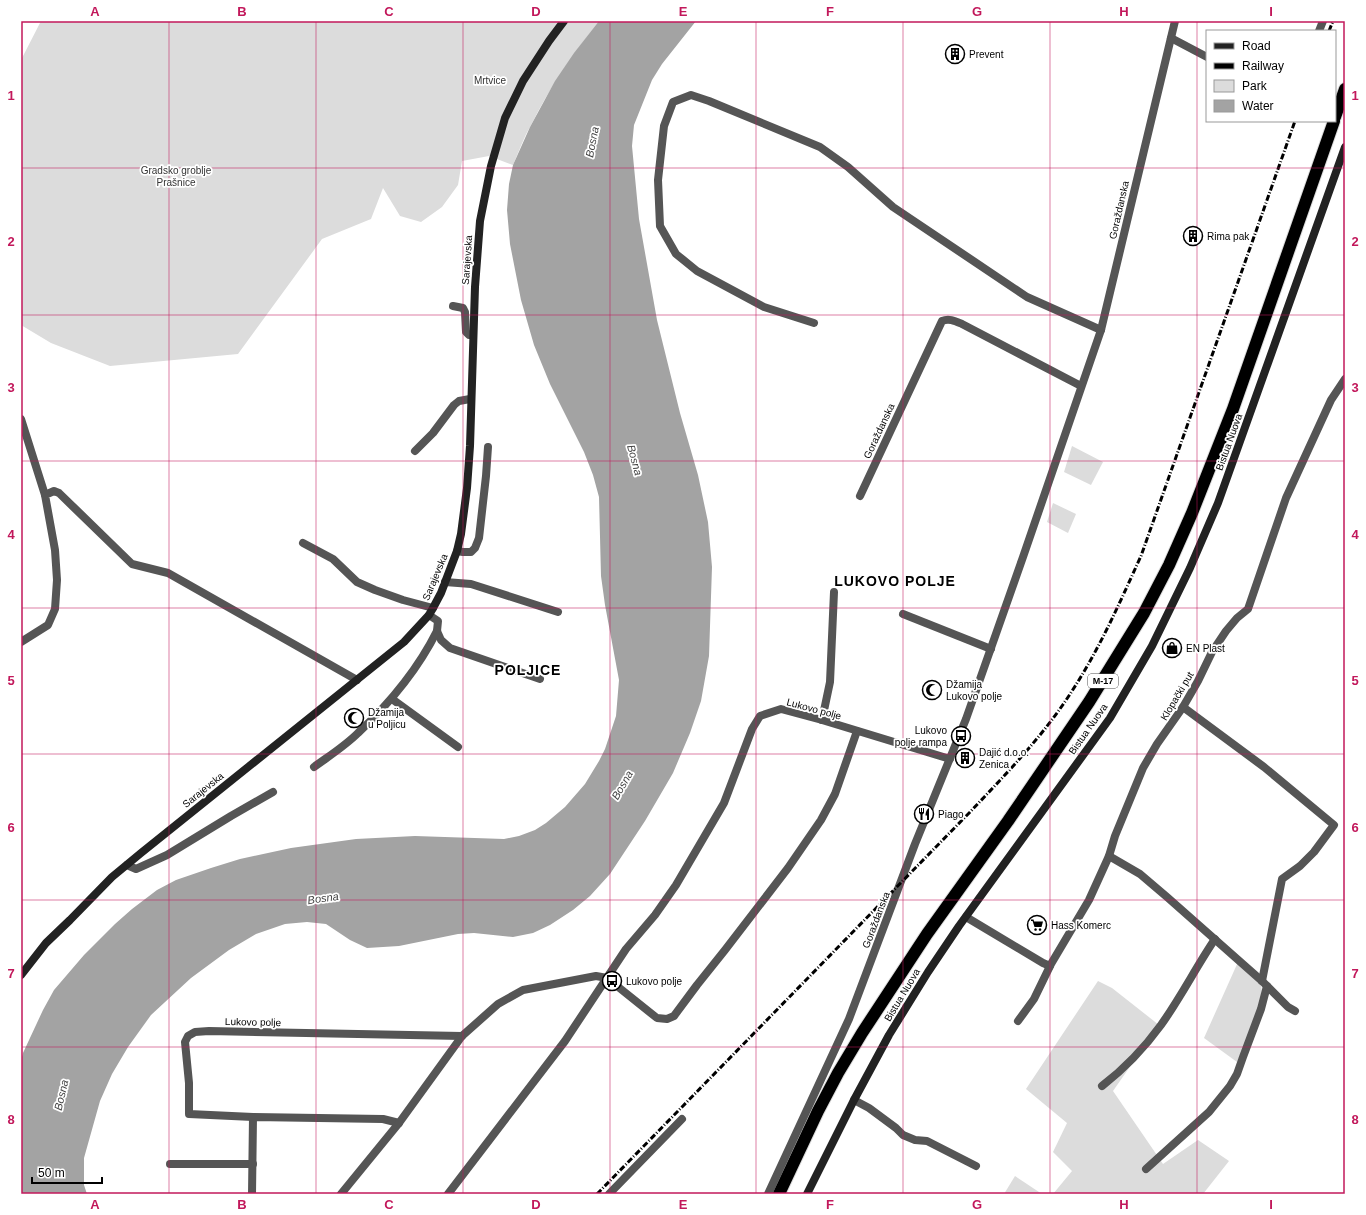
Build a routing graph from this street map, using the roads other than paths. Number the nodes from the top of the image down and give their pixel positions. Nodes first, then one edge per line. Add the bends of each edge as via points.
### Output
1 (564, 21) edge
2 (1175, 21) edge
3 (1171, 38) junction
4 (1206, 56) edge
5 (1345, 89) edge
6 (1336, 114) edge
7 (1334, 122) edge
8 (1345, 147) edge
9 (453, 306) dead end
10 (814, 323) dead end
11 (1100, 330) junction
12 (473, 334) junction
13 (1345, 379) edge
14 (1081, 386) junction
15 (470, 399) junction
16 (21, 419) edge
17 (488, 447) dead end
18 (415, 451) dead end
19 (45, 495) junction
20 (860, 496) dead end
21 (303, 543) dead end
22 (457, 551) junction
23 (445, 582) junction
24 (834, 592) dead end
25 (431, 611) junction
26 (558, 612) dead end
27 (903, 614) dead end
28 (437, 631) junction
29 (21, 642) edge
30 (990, 649) junction
31 (540, 679) dead end
32 (357, 680) junction
33 (392, 699) junction
34 (1183, 707) junction
35 (822, 720) junction
36 (857, 731) junction
37 (458, 747) dead end
38 (950, 759) junction
39 (314, 767) dead end
40 (273, 792) dead end
41 (1109, 856) junction
42 (127, 865) junction
43 (966, 917) junction
44 (1215, 939) junction
45 (1050, 966) junction
46 (21, 975) edge
47 (607, 978) junction
48 (1265, 984) junction
49 (1295, 1011) dead end
50 (1018, 1021) dead end
51 (462, 1036) junction
52 (1102, 1086) dead end
53 (854, 1100) junction
54 (253, 1117) junction
55 (682, 1119) dead end
56 (399, 1123) junction
57 (170, 1164) dead end
58 (253, 1164) junction
59 (976, 1166) dead end
60 (1146, 1169) dead end
61 (252, 1194) edge
62 (341, 1194) edge
63 (448, 1194) edge
64 (609, 1194) edge
65 (768, 1194) edge
66 (779, 1194) edge
67 (807, 1194) edge

1 - 12 street, Sarajevska via 523,81 505,118 493,159 480,221
2 - 3 street, Goraždanska
3 - 4 street
3 - 11 street, Goraždanska
5 - 6 highway
7 - 66 highway, M-17 via 1234,410 1192,514 1144,614 1085,709 926,934 862,1033 818,1111
8 - 43 street, Bistua Nuova via 1218,503 1156,639 1110,718
9 - 12 street via 463,308 466,332
10 - 11 street via 764,307 697,271 676,254 660,226 658,180 664,126 674,102 691,95 820,147 893,207 1027,297
11 - 14 street, Goraždanska
12 - 15 street, Sarajevska
13 - 34 street, Klopački put via 1331,400 1286,498 1248,609 1226,631 1212,652
14 - 20 street, Goraždanska via 954,320 946,319 942,321
14 - 30 street, Goraždanska
15 - 18 street via 454,405 434,433
15 - 22 street, Sarajevska via 467,488
16 - 19 street
17 - 22 street via 479,538 471,552
19 - 29 street via 55,550 55,609 48,625
19 - 32 street via 54,491 59,493 132,564 168,573
21 - 25 street via 333,559 357,582
22 - 23 street, Sarajevska
23 - 25 street, Sarajevska
23 - 26 street via 471,584
24 - 35 street via 830,682
25 - 28 street via 438,621
25 - 32 street, Sarajevska via 404,642
27 - 30 street
28 - 31 street via 441,640 450,648
28 - 33 street
30 - 38 street, Goraždanska
32 - 42 street, Sarajevska
33 - 37 street
33 - 39 street via 357,734
34 - 41 street, Klopački put via 1143,768 1114,836
34 - 48 street via 1264,767 1334,825 1314,852 1282,879
35 - 36 street, Lukovo polje
35 - 47 street, Lukovo polje via 781,709 760,716 752,729 724,803 696,853 655,915 626,949
36 - 38 street, Lukovo polje
36 - 47 street via 835,794 821,820 788,868 674,1016 667,1019 657,1018
38 - 65 street, Goraždanska via 849,1019
40 - 42 street via 167,855 136,868
41 - 44 street via 1140,874
41 - 45 street, Klopački put via 1089,900
42 - 46 street, Sarajevska via 46,943
43 - 45 street
43 - 53 street, Bistua Nuova via 889,1035
44 - 48 street
44 - 52 street via 1161,1026 1136,1055
45 - 50 street, Klopački put via 1034,1000
47 - 51 street via 596,976 523,990 498,1004
47 - 63 street, Lukovo polje via 565,1041
48 - 49 street
48 - 60 street via 1261,1009 1237,1074 1230,1086 1209,1112
51 - 54 street, Lukovo polje via 209,1031 195,1032 188,1036 185,1048 189,1114
51 - 56 street
53 - 59 street via 880,1116 903,1135 927,1141
53 - 67 street, Bistua Nuova
54 - 56 street, Lukovo polje via 383,1119
54 - 58 street
55 - 64 street
56 - 62 street
57 - 58 street
58 - 61 street

